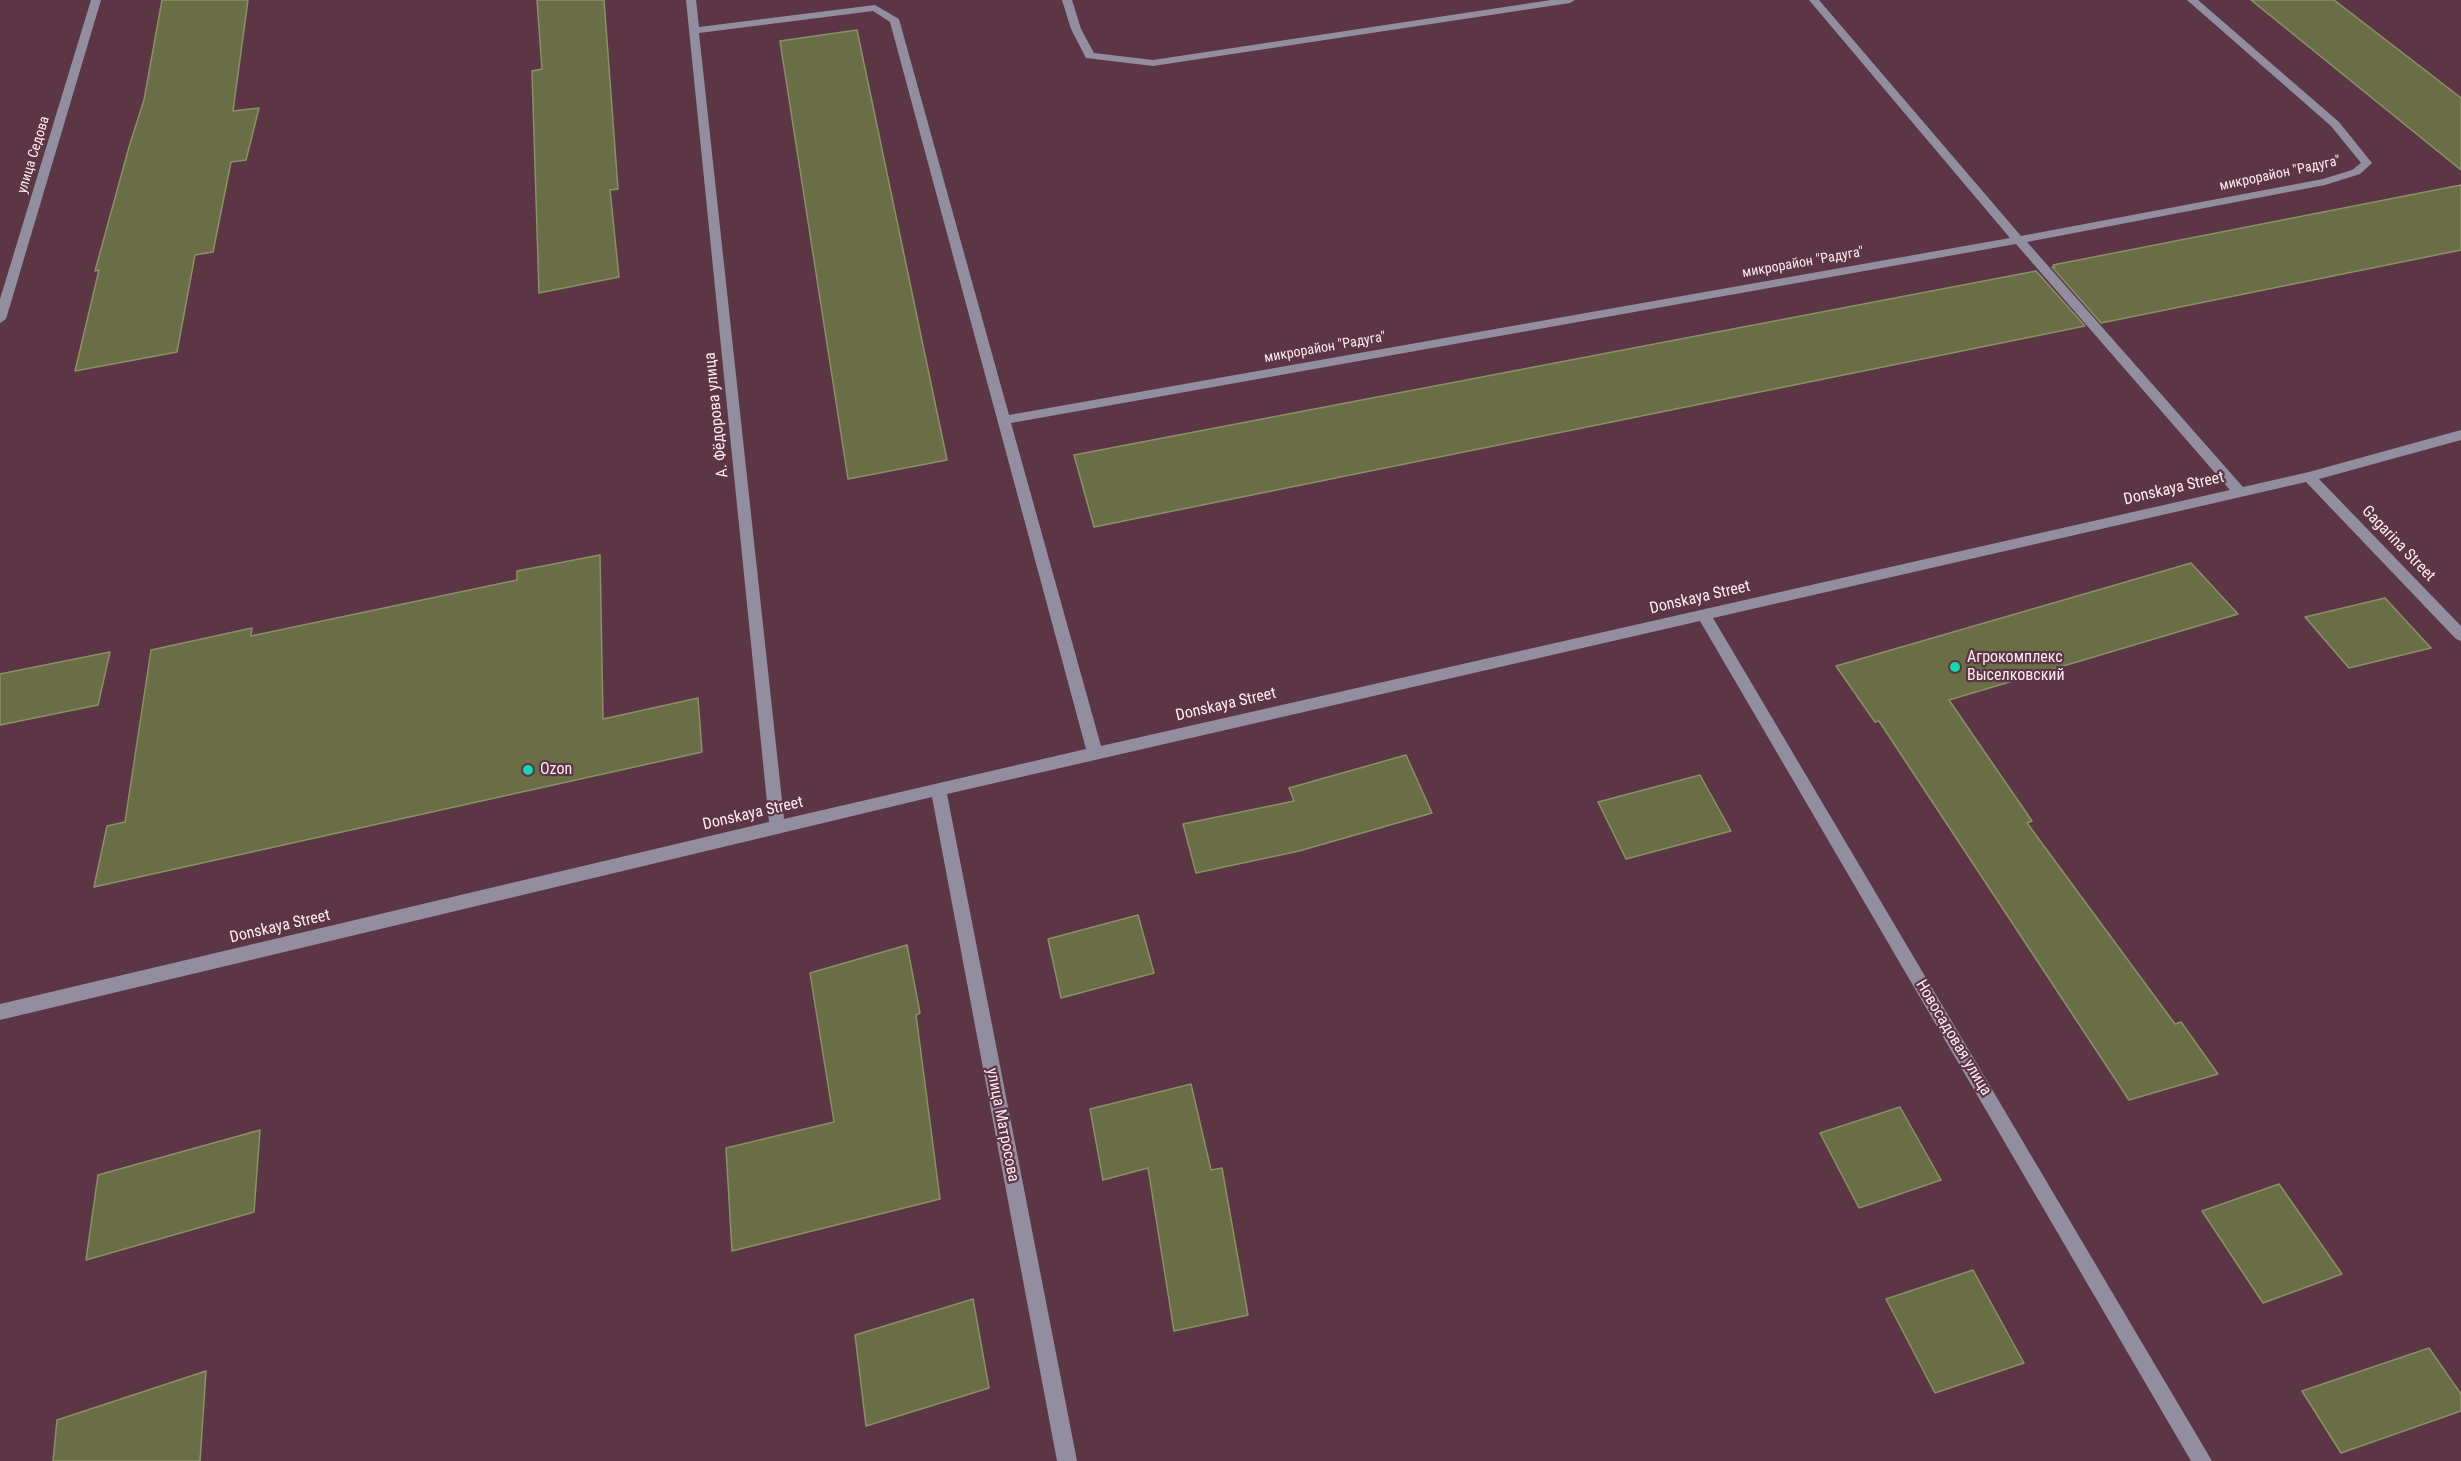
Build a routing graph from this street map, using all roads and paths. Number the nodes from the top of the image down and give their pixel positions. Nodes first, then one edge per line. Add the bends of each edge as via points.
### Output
1 (96, 0) edge
2 (691, 0) edge
3 (1067, 0) edge
4 (1570, 0) edge
5 (1814, 0) edge
6 (2192, 0) edge
7 (694, 31) junction
8 (2018, 240) junction
9 (0, 319) edge
10 (1005, 420) junction
11 (2461, 435) edge
12 (2309, 477) junction
13 (2240, 492) junction
14 (1704, 616) junction
15 (2461, 635) edge
16 (1095, 753) junction
17 (938, 789) junction
18 (777, 827) junction
19 (0, 1012) edge
20 (1067, 1461) edge
21 (2202, 1461) edge

1 - 9 street, улица Седова
2 - 7 street, А. Фёдорова улица
3 - 4 street via 1090,56 1153,63
5 - 8 street
6 - 8 street, микрорайон "Радуга" via 2335,124 2367,164 2356,172 2325,182
7 - 10 street via 874,8 895,21
7 - 18 street, А. Фёдорова улица
8 - 10 street, микрорайон "Радуга"
8 - 13 street
10 - 16 street
11 - 12 street, Donskaya Street
12 - 13 street, Donskaya Street
12 - 15 street, Gagarina Street
13 - 14 street, Donskaya Street
14 - 16 street, Donskaya Street
14 - 21 street, Новосадовая улица
16 - 17 street, Donskaya Street
17 - 18 street, Donskaya Street
17 - 20 street, улица Матросова
18 - 19 street, Donskaya Street

